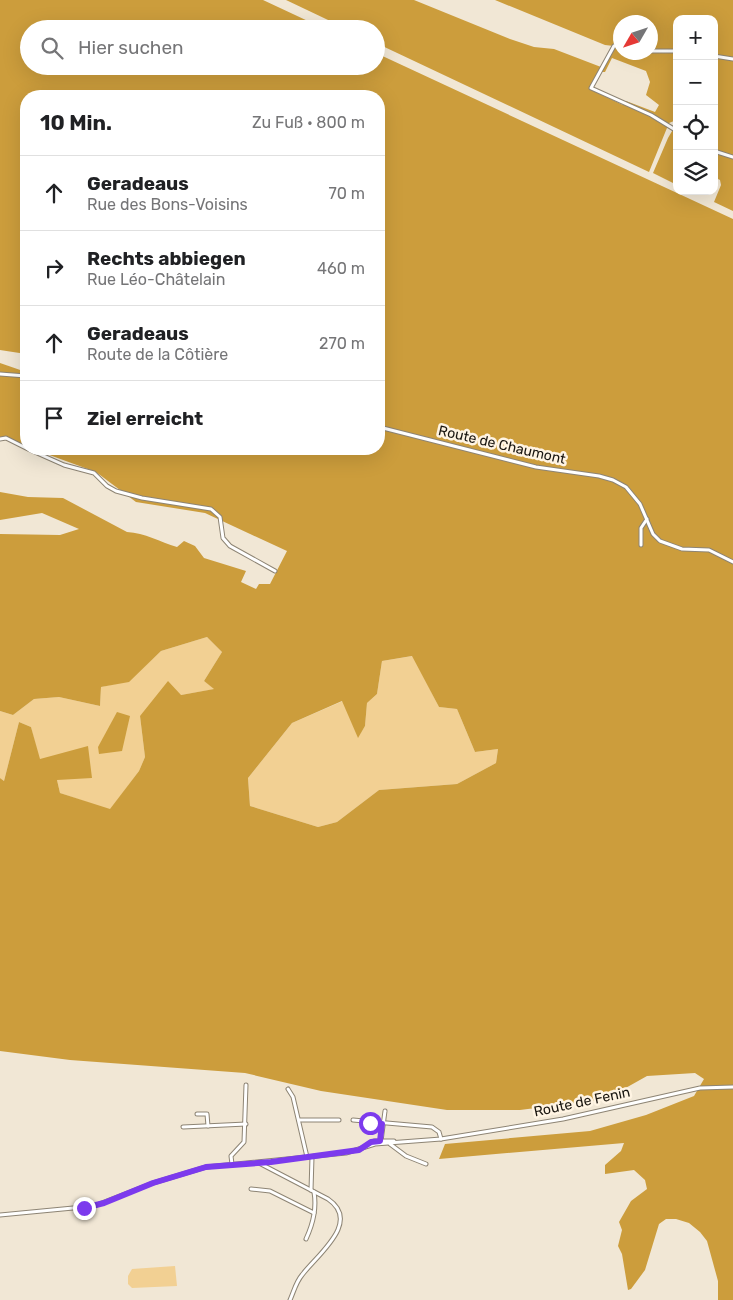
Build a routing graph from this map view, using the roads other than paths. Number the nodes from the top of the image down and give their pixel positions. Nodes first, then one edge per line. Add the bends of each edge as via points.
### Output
1 (613, 48) edge
2 (658, 51) edge
3 (673, 51) edge
4 (718, 57) edge
5 (733, 59) edge
6 (673, 129) edge
7 (718, 151) edge
8 (733, 157) edge
9 (0, 374) edge
10 (20, 376) edge
11 (385, 429) edge
12 (0, 439) edge
13 (20, 445) edge
14 (42, 455) edge
15 (647, 519) junction
16 (641, 545) dead end
17 (733, 562) edge
18 (275, 571) dead end
19 (246, 1085) dead end
20 (733, 1087) edge
21 (288, 1089) dead end
22 (385, 1111) dead end
23 (198, 1114) dead end
24 (299, 1120) junction
25 (339, 1120) dead end
26 (353, 1120) dead end
27 (246, 1124) junction
28 (382, 1124) junction
29 (208, 1126) junction
30 (183, 1127) dead end
31 (441, 1139) junction
32 (380, 1141) junction
33 (390, 1143) junction
34 (396, 1143) junction
35 (365, 1147) junction
36 (309, 1157) junction
37 (271, 1162) junction
38 (258, 1163) junction
39 (232, 1164) junction
40 (426, 1164) dead end
41 (269, 1168) junction
42 (251, 1189) dead end
43 (313, 1191) junction
44 (314, 1213) junction
45 (0, 1215) edge
46 (306, 1239) dead end
47 (290, 1300) edge

1 - 6 street via 591,88
2 - 3 street
4 - 5 street
7 - 8 street
9 - 10 street
11 - 15 street, Route de Chaumont via 536,468 613,480 626,487
12 - 13 street via 6,438
14 - 18 street via 94,473 116,491 211,509 220,517 223,538 230,546
15 - 16 street via 642,528
15 - 17 street, Route de Chaumont via 660,541 682,549 709,550
19 - 27 street
20 - 31 street, Route de Fenin via 691,1089 563,1119
21 - 24 street
22 - 28 street
23 - 29 street via 207,1114
24 - 25 street
24 - 36 street
26 - 28 street
27 - 29 street
27 - 39 street via 244,1142 231,1156
28 - 31 street via 432,1127 439,1132
28 - 32 street
29 - 30 street
31 - 34 street, Route de Fenin
32 - 34 street
32 - 35 street
33 - 34 street
33 - 35 street
33 - 40 street via 406,1156
35 - 36 street via 346,1153
36 - 37 street
36 - 43 street
37 - 38 street
37 - 41 street
38 - 39 street
38 - 41 street
39 - 45 street via 191,1170 94,1206
41 - 43 street
42 - 44 street via 270,1191
43 - 44 street
43 - 47 street via 337,1208 340,1226 300,1277
44 - 46 street

